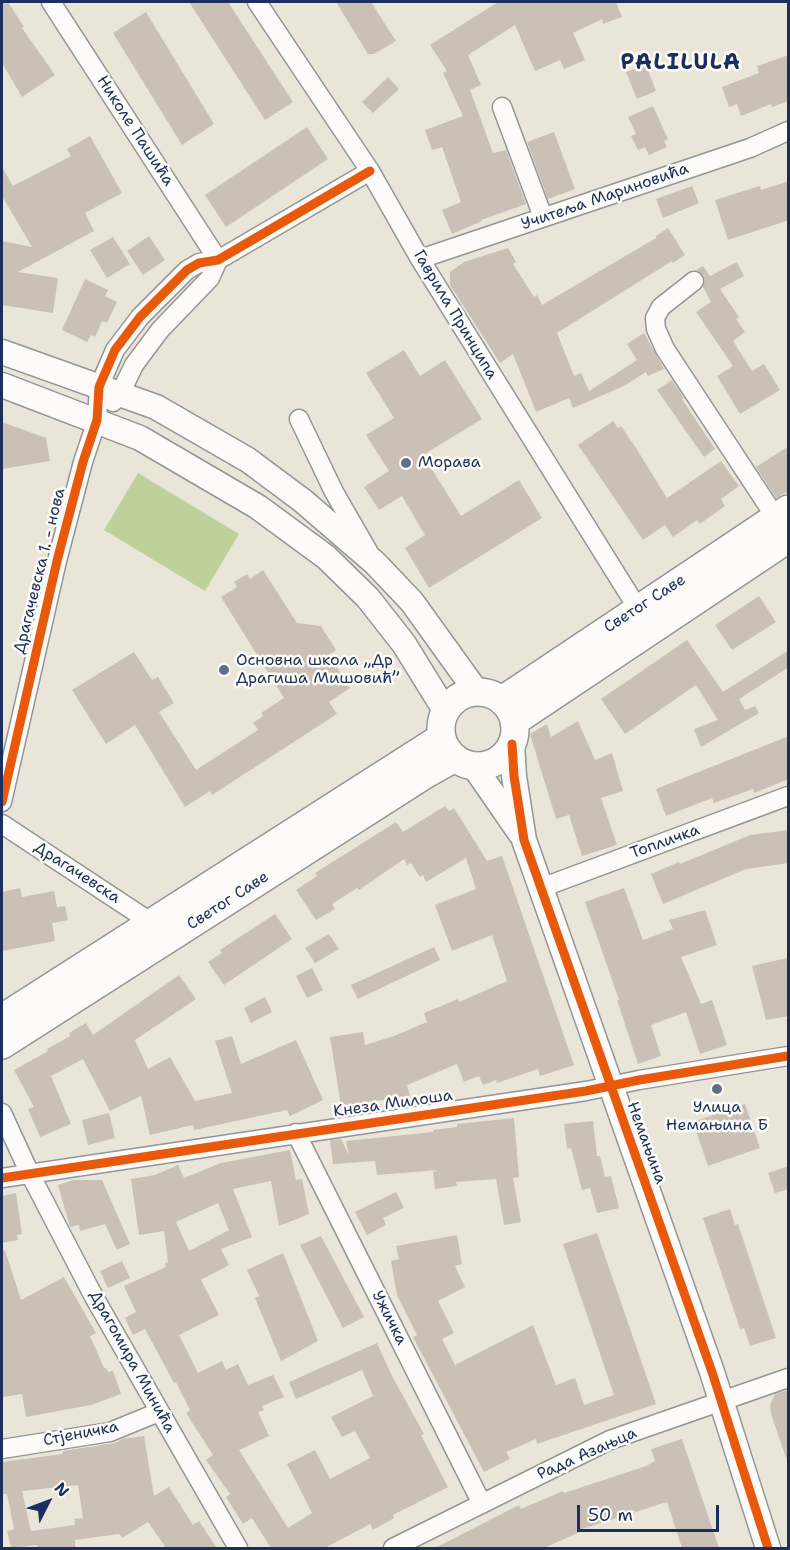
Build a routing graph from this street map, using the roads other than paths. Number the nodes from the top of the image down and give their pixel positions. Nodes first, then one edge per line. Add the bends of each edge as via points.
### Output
1 (51, 2) edge
2 (257, 2) edge
3 (502, 107) dead end
4 (789, 131) edge
5 (370, 171) junction
6 (543, 218) junction
7 (420, 259) junction
8 (218, 260) junction
9 (694, 281) dead end
10 (2, 352) edge
11 (2, 385) edge
12 (109, 391) junction
13 (299, 418) dead end
14 (97, 420) junction
15 (784, 522) edge
16 (375, 563) junction
17 (645, 619) junction
18 (477, 691) junction
19 (509, 722) junction
20 (454, 743) junction
21 (789, 796) edge
22 (2, 801) edge
23 (2, 824) edge
24 (524, 840) junction
25 (541, 888) junction
26 (152, 922) junction
27 (2, 1018) edge
28 (2, 1045) edge
29 (789, 1056) edge
30 (610, 1086) junction
31 (2, 1113) edge
32 (296, 1133) junction
33 (30, 1174) junction
34 (2, 1178) edge
35 (789, 1378) edge
36 (720, 1401) junction
37 (159, 1412) junction
38 (2, 1449) edge
39 (482, 1504) junction
40 (238, 1548) edge
41 (393, 1548) edge
42 (768, 1548) edge

1 - 8 street, Николе Пашића
2 - 5 street, Гаврила Принципа
3 - 6 street
4 - 6 street, Учитеља Мариновића via 750,148
5 - 7 street, Гаврила Принципа
5 - 8 street
6 - 7 street, Учитеља Мариновића
7 - 17 street, Гаврила Принципа
8 - 12 street via 210,278
9 - 15 street via 661,307 655,318 656,329 665,349
10 - 12 street
11 - 14 street
12 - 14 street
12 - 16 street via 156,407 248,460
13 - 16 street via 334,492
14 - 20 street via 140,438 196,470 258,507 326,556 368,598 404,644
14 - 22 street, Драгачевска 1. - нова via 57,561
15 - 17 main road, Светог Саве
16 - 18 street via 412,602
17 - 19 main road, Светог Саве
18 - 19 main road via 494,695
18 - 20 main road via 450,705
19 - 20 main road via 506,754 496,761 485,765
19 - 24 street, Немањина
20 - 24 street
20 - 26 main road, Светог Саве
20 - 28 main road, Светог Саве via 423,776
21 - 25 street, Топличка
23 - 26 street, Драгачевска
24 - 25 street, Немањина
25 - 30 street, Немањина
26 - 27 main road, Светог Саве
29 - 30 street, Кнеза Милоша
30 - 32 street, Кнеза Милоша
30 - 36 street, Немањина
31 - 33 street, Драгомира Минића
32 - 33 street, Кнеза Милоша
32 - 39 street, Ужичка
33 - 34 street, Кнеза Милоша
33 - 37 street, Драгомира Минића
35 - 36 street, Рада Азањца
36 - 39 street, Рада Азањца via 610,1440
36 - 42 street, Немањина
37 - 38 street, Стјеничка via 110,1432
37 - 40 street, Драгомира Минића
39 - 41 street, Рада Азањца

